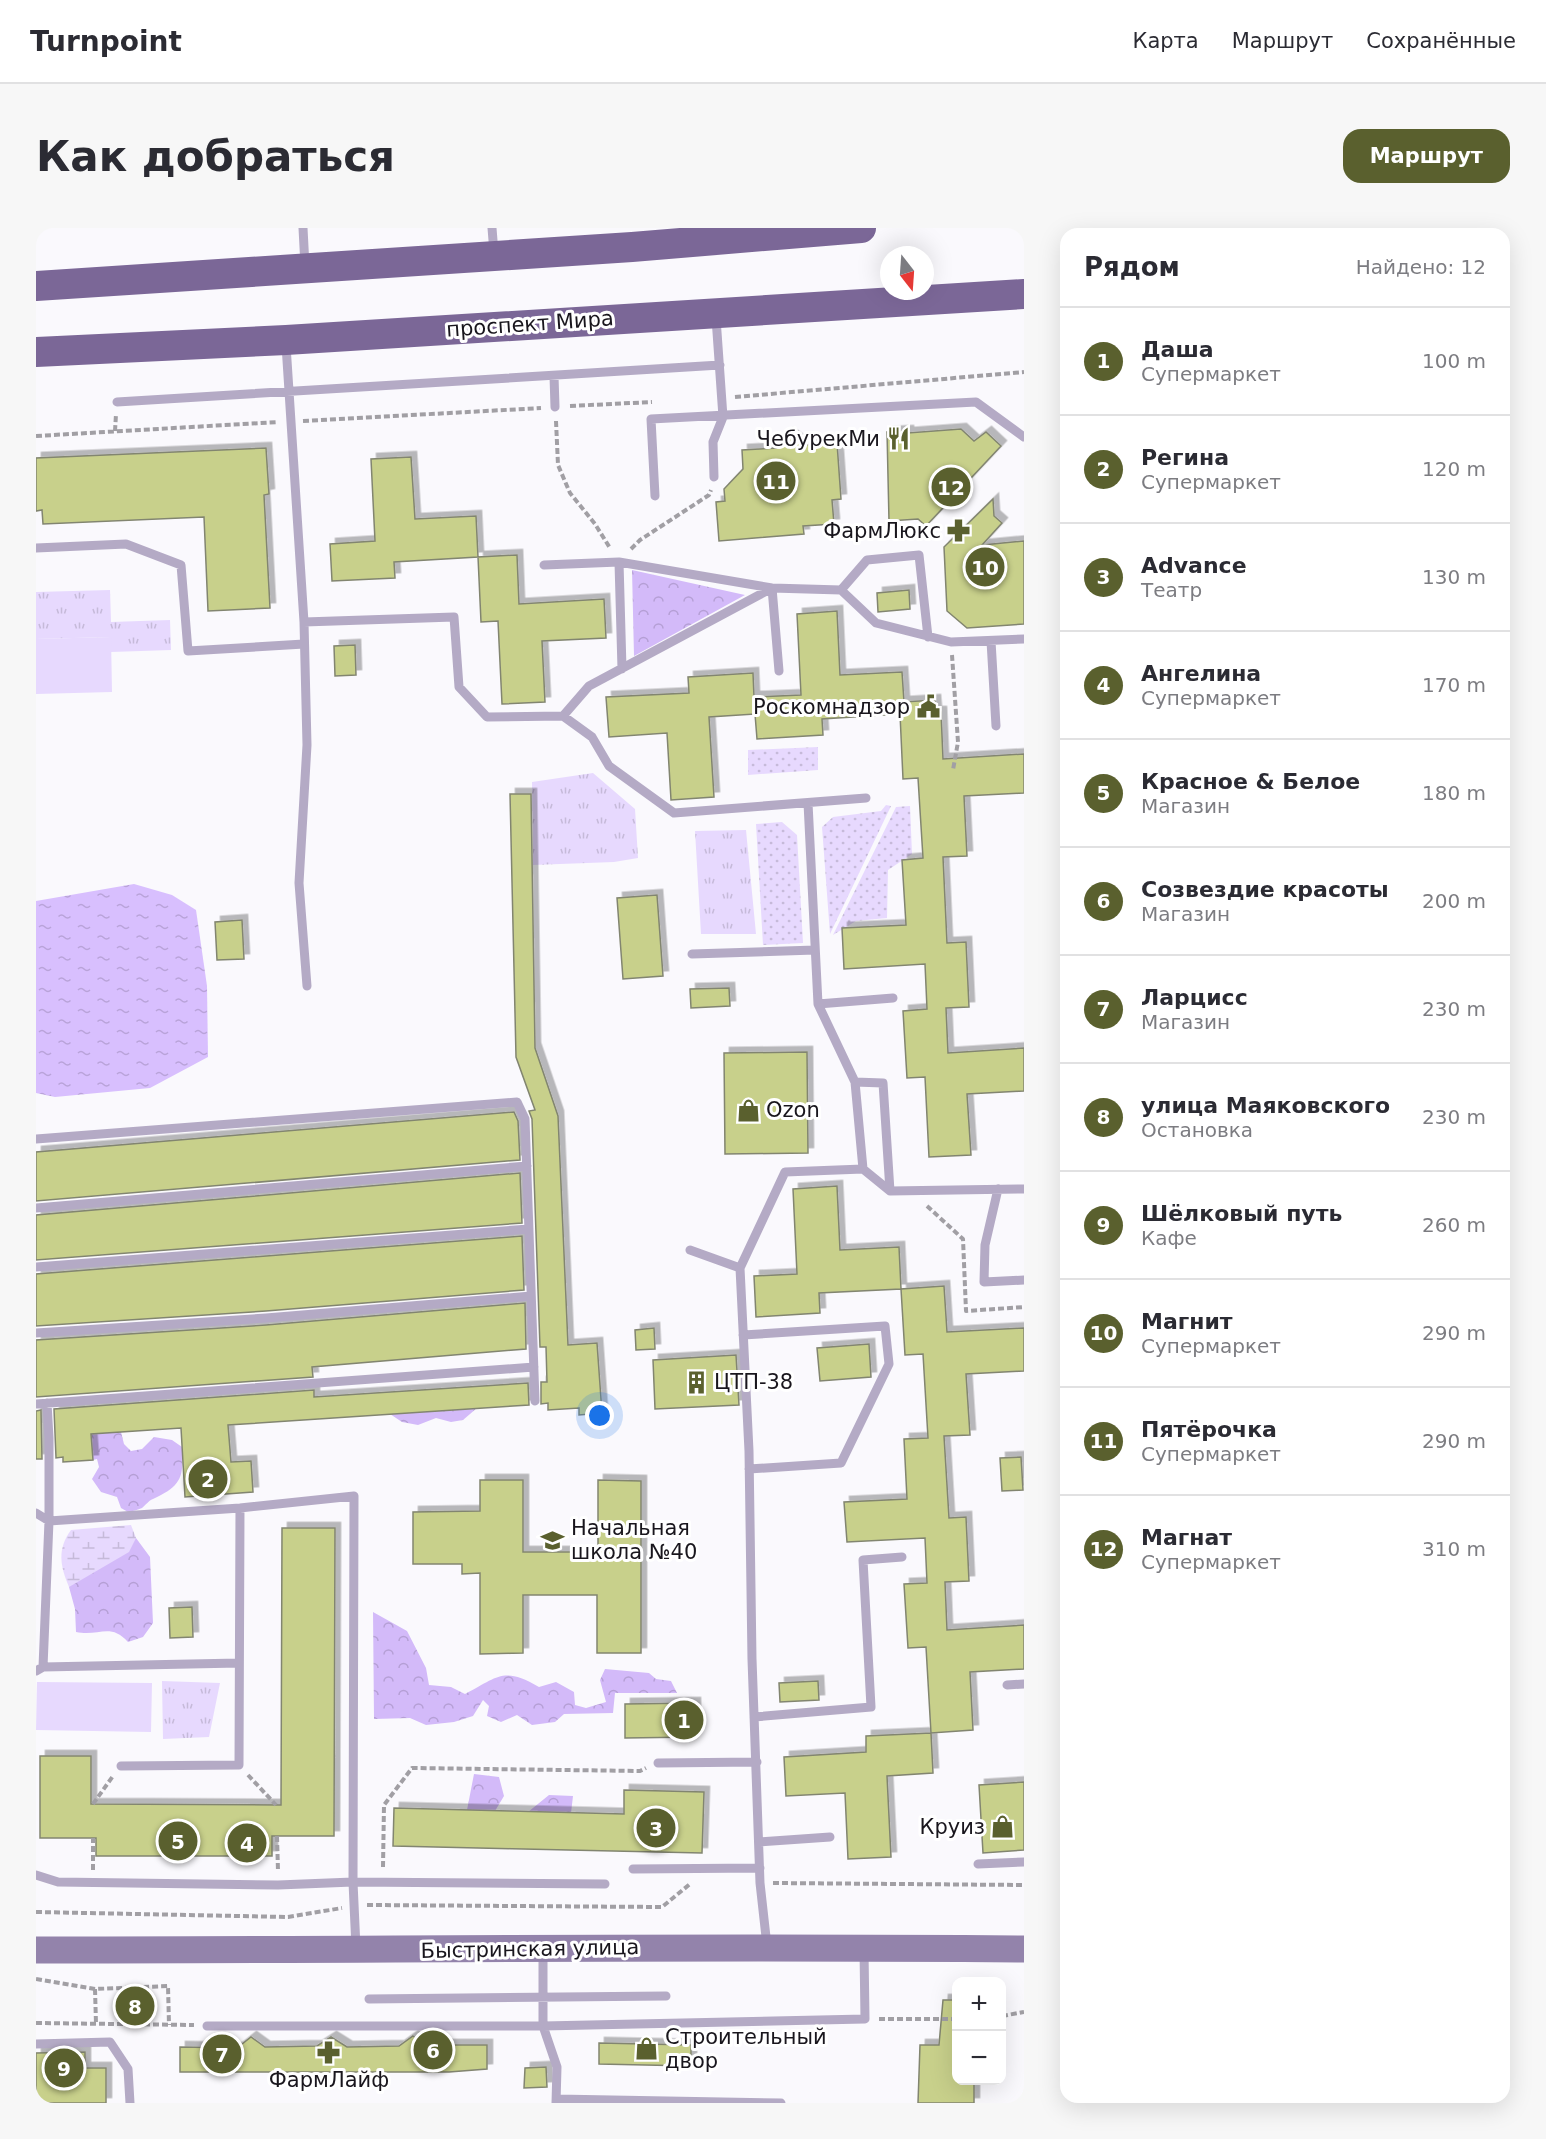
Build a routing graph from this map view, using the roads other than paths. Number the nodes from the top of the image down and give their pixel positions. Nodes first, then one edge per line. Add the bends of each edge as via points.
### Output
1 (303, 228) edge
2 (861, 228) edge
3 (493, 242) edge
4 (305, 268) junction
5 (36, 286) edge
6 (1024, 294) edge
7 (715, 313) junction
8 (286, 340) junction
9 (36, 351) edge
10 (720, 365) junction
11 (554, 376) junction
12 (288, 390) junction
13 (117, 402) dead end
14 (555, 407) road end
15 (723, 417) junction
16 (1024, 437) edge
17 (714, 477) road end
18 (655, 496) dead end
19 (36, 548) edge
20 (619, 562) junction
21 (544, 565) dead end
22 (772, 588) junction
23 (841, 590) junction
24 (304, 622) junction
25 (928, 637) junction
26 (1024, 639) edge
27 (991, 640) junction
28 (304, 644) junction
29 (622, 669) junction
30 (779, 671) dead end
31 (563, 716) junction
32 (996, 726) dead end
33 (866, 798) dead end
34 (808, 803) junction
35 (816, 950) junction
36 (692, 954) dead end
37 (307, 986) dead end
38 (893, 998) dead end
39 (819, 1004) junction
40 (855, 1082) junction
41 (36, 1139) edge
42 (527, 1166) junction
43 (863, 1169) junction
44 (998, 1189) junction
45 (1024, 1189) edge
46 (890, 1191) junction
47 (36, 1208) edge
48 (529, 1229) junction
49 (690, 1250) dead end
50 (36, 1268) edge
51 (740, 1269) junction
52 (1024, 1280) edge
53 (531, 1296) junction
54 (36, 1333) edge
55 (743, 1335) junction
56 (534, 1367) junction
57 (535, 1401) dead end
58 (46, 1403) junction
59 (36, 1404) edge
60 (749, 1469) junction
61 (240, 1508) junction
62 (36, 1513) edge
63 (49, 1521) junction
64 (902, 1557) dead end
65 (39, 1640) edge
66 (239, 1663) junction
67 (39, 1669) edge
68 (1006, 1684) dead end
69 (1024, 1684) edge
70 (753, 1717) junction
71 (757, 1762) junction
72 (658, 1763) road end
73 (121, 1766) road end
74 (830, 1837) dead end
75 (760, 1842) junction
76 (1024, 1862) edge
77 (978, 1864) dead end
78 (760, 1868) junction
79 (633, 1869) dead end
80 (36, 1875) edge
81 (353, 1882) junction
82 (605, 1884) dead end
83 (766, 1946) junction
84 (864, 1947) junction
85 (543, 1949) junction
86 (1024, 1949) edge
87 (36, 1950) edge
88 (356, 1950) junction
89 (666, 1996) dead end
90 (542, 1997) junction
91 (369, 1999) dead end
92 (207, 2026) road end
93 (543, 2026) junction
94 (36, 2044) edge
95 (556, 2101) edge
96 (130, 2103) edge
97 (781, 2103) edge

1 - 4 lane
2 - 3 main road via 632,242
3 - 4 main road
4 - 5 main road
6 - 7 main road, проспект Мира
7 - 8 main road, проспект Мира
7 - 10 lane
8 - 9 main road, проспект Мира
8 - 12 lane
10 - 11 lane
10 - 15 lane
11 - 12 lane
11 - 14 lane
12 - 13 lane
12 - 24 lane
15 - 16 lane via 975,402
15 - 17 lane via 713,442
15 - 18 lane via 651,419
19 - 28 lane via 126,544 181,565 188,651
20 - 21 lane
20 - 22 lane
20 - 29 lane
22 - 23 lane
22 - 29 lane
22 - 30 lane
23 - 25 lane via 876,622
23 - 25 lane via 867,561 919,555
24 - 28 lane
24 - 31 lane via 454,617 459,687 487,717
25 - 27 lane via 951,642
26 - 27 lane
27 - 32 lane
28 - 37 lane via 307,745 299,883
29 - 31 lane via 589,686
31 - 34 lane via 592,738 609,766 674,813
33 - 34 lane
34 - 35 lane
35 - 36 lane
35 - 39 lane
38 - 39 lane
39 - 40 lane
40 - 43 lane
40 - 46 lane via 883,1083
41 - 42 lane via 517,1102 525,1119
42 - 47 lane
42 - 48 lane
43 - 46 lane
43 - 51 lane via 785,1172
44 - 45 lane
44 - 46 lane
44 - 52 lane via 985,1245 984,1282
48 - 50 lane
48 - 53 lane
49 - 51 lane
51 - 55 lane
53 - 54 lane
53 - 56 lane
55 - 60 lane
55 - 60 lane via 885,1326 890,1364 841,1463
56 - 57 lane
56 - 58 lane
58 - 59 lane
58 - 63 lane
60 - 70 lane
61 - 63 lane
61 - 66 lane
61 - 81 lane via 354,1496
62 - 63 lane
63 - 65 lane
64 - 70 lane via 863,1560 871,1707
65 - 67 lane
66 - 67 lane
66 - 73 lane via 239,1766
68 - 69 lane
70 - 71 lane
71 - 72 lane
71 - 75 lane
74 - 75 lane
75 - 78 lane
76 - 77 lane
78 - 79 lane
78 - 83 lane
80 - 81 lane via 58,1882 93,1883
81 - 82 lane
81 - 88 lane
83 - 84 main road, Быстринская улица
83 - 85 main road, Быстринская улица
84 - 86 main road, Быстринская улица
84 - 93 lane via 865,2019
85 - 88 main road, Быстринская улица
85 - 90 lane
87 - 88 main road, Быстринская улица
89 - 90 lane
90 - 91 lane
90 - 93 lane
92 - 93 lane
93 - 95 lane via 557,2067
94 - 96 lane via 110,2042 128,2069
95 - 97 lane

